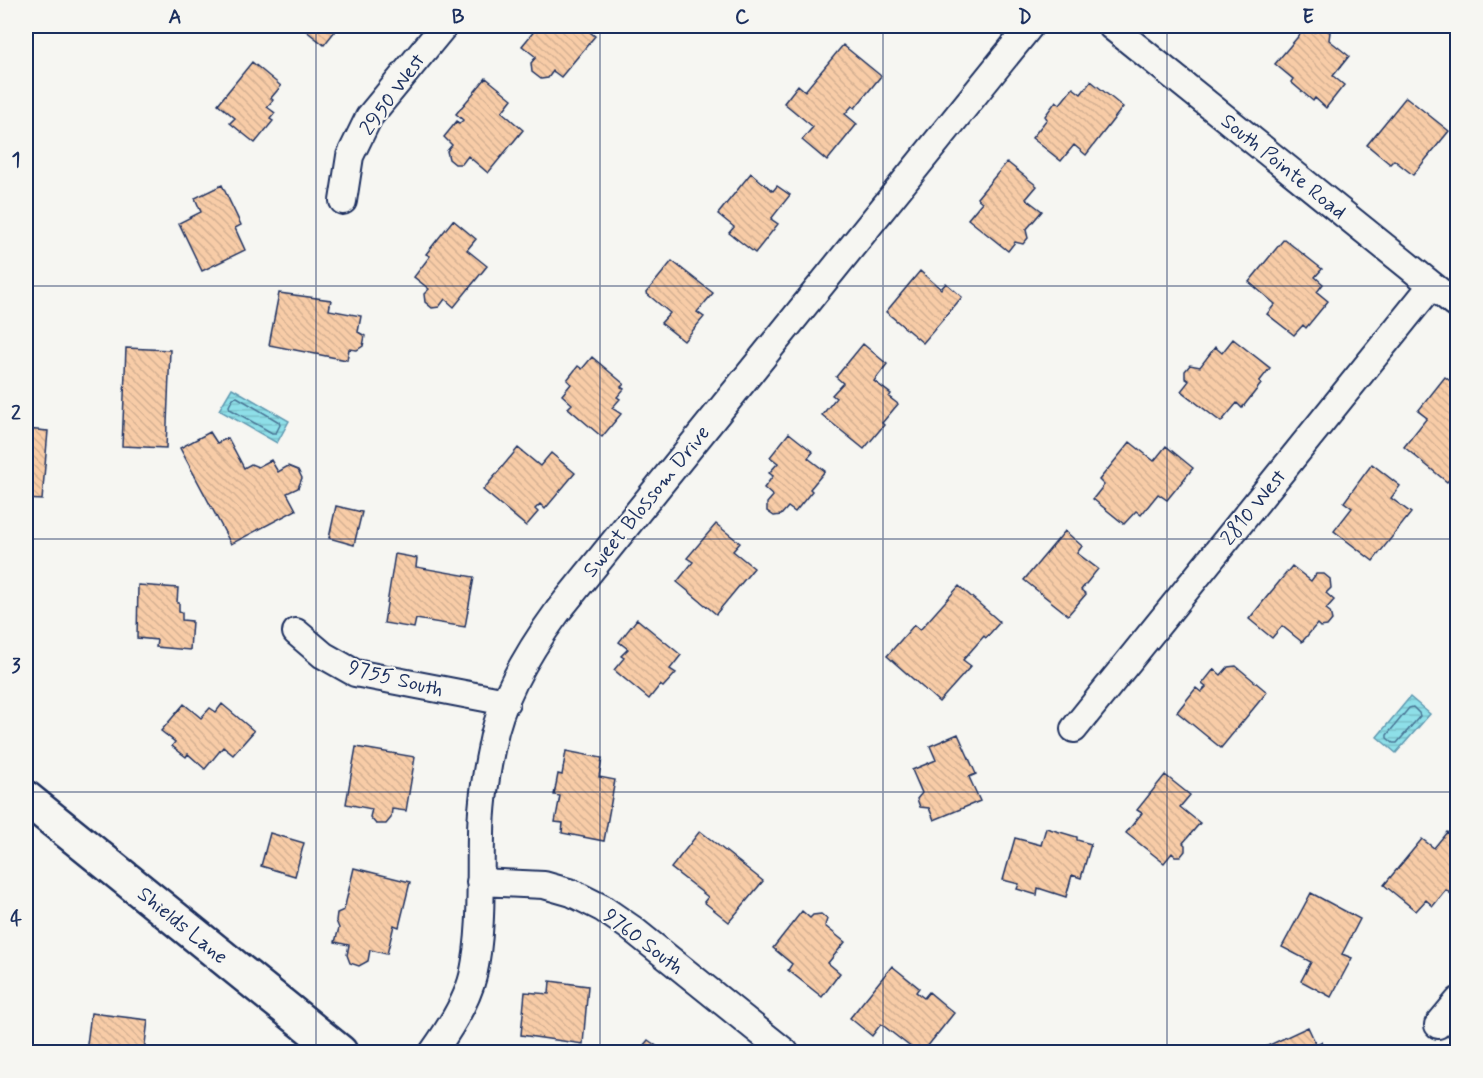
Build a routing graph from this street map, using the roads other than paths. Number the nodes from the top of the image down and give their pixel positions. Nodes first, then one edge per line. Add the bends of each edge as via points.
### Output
1 (444, 26) edge
2 (1030, 26) edge
3 (1111, 26) edge
4 (343, 201) dead end
5 (1432, 285) junction
6 (1458, 306) edge
7 (296, 632) dead end
8 (506, 702) junction
9 (1074, 729) dead end
10 (26, 798) edge
11 (480, 882) junction
12 (1458, 1001) edge
13 (1438, 1025) dead end
14 (340, 1053) edge
15 (433, 1053) edge
16 (785, 1053) edge

1 - 4 street, 2950 West via 369,117 350,156
2 - 8 street, Sweet Blossom Drive via 558,611 537,640
3 - 5 street, South Pointe Road
5 - 6 street, South Pointe Road
5 - 9 street, 2810 West
7 - 8 street, 9755 South via 323,655 355,673
8 - 11 street, Sweet Blossom Drive via 492,742 481,832
10 - 14 main road, Shields Lane
11 - 15 street, Sweet Blossom Drive via 472,978 452,1025
11 - 16 street, 9760 South via 544,885 602,908
12 - 13 street

